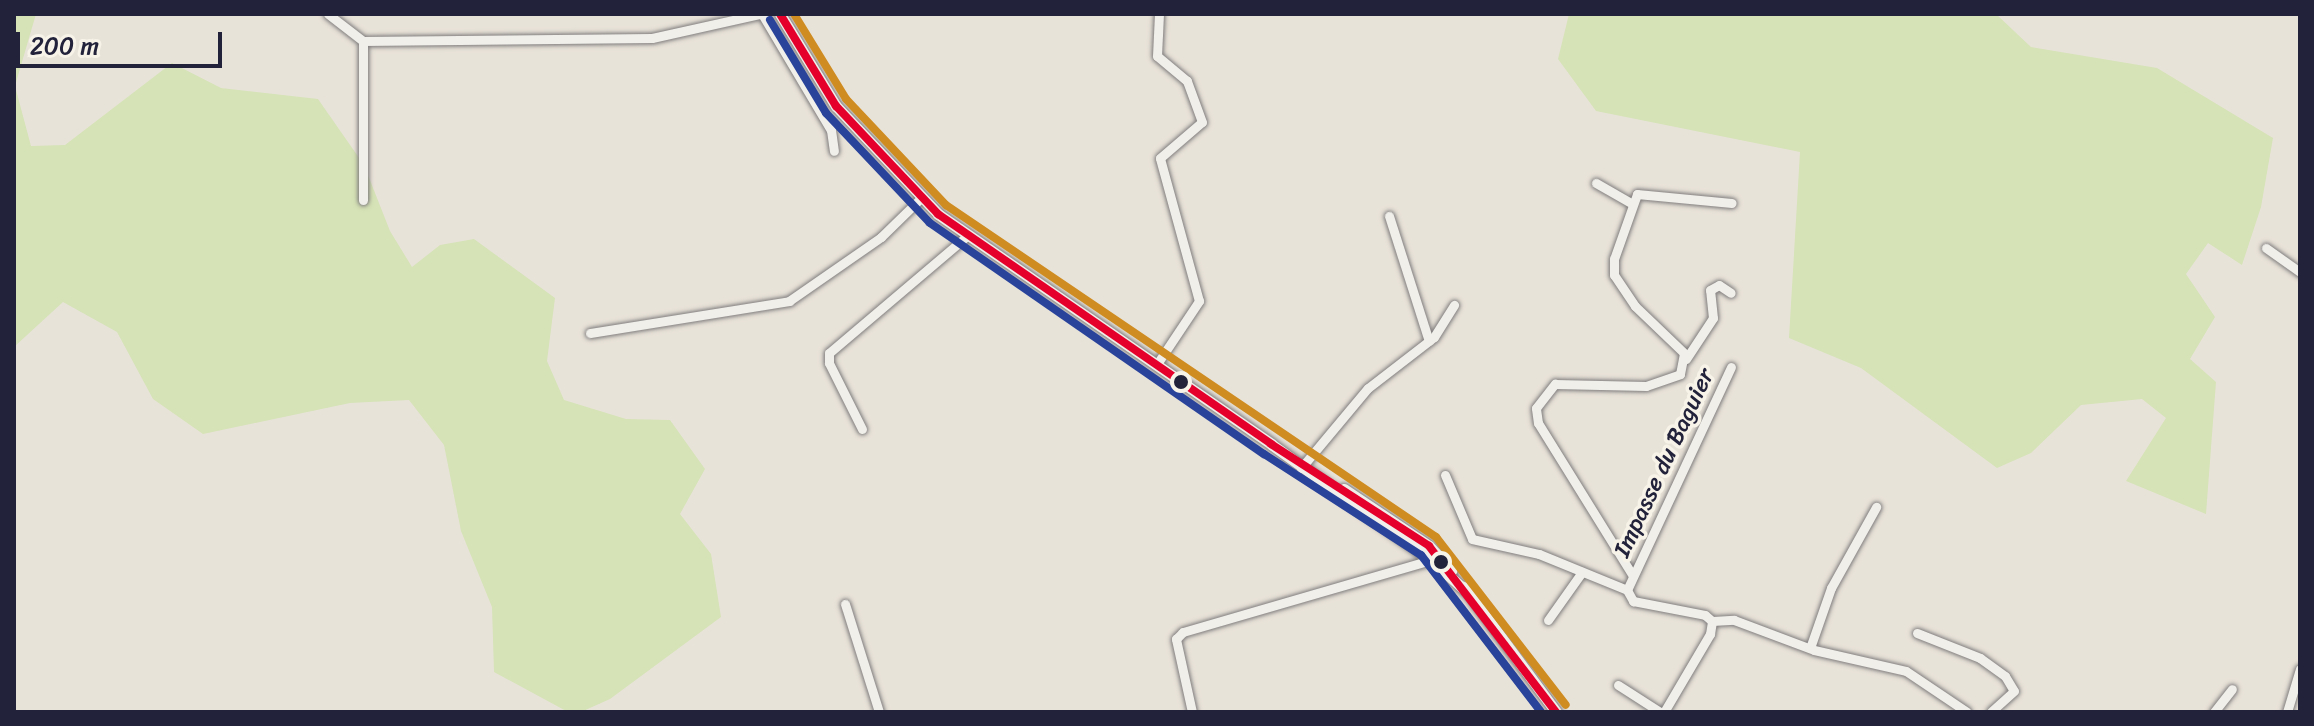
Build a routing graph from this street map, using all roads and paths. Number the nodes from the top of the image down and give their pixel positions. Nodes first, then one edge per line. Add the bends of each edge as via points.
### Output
1 (328, 14) edge
2 (761, 14) edge
3 (780, 14) edge
4 (1159, 14) edge
5 (363, 41) junction
6 (834, 151) dead end
7 (1596, 183) dead end
8 (921, 198) junction
9 (363, 200) dead end
10 (1631, 203) junction
11 (1732, 203) dead end
12 (1389, 216) dead end
13 (967, 236) junction
14 (2266, 248) dead end
15 (2300, 272) edge
16 (1731, 293) dead end
17 (1454, 305) dead end
18 (590, 333) dead end
19 (1429, 341) junction
20 (1686, 359) junction
21 (1157, 364) junction
22 (1731, 367) dead end
23 (862, 429) dead end
24 (1302, 466) junction
25 (1445, 475) dead end
26 (1876, 507) dead end
27 (1431, 560) junction
28 (1453, 572) junction
29 (1582, 572) junction
30 (1633, 576) junction
31 (1627, 590) junction
32 (1466, 591) junction
33 (845, 604) dead end
34 (1548, 620) dead end
35 (1712, 621) junction
36 (1917, 633) dead end
37 (1810, 648) junction
38 (2300, 669) edge
39 (1618, 685) dead end
40 (2232, 689) dead end
41 (1961, 710) edge
42 (879, 712) edge
43 (1192, 712) edge
44 (1556, 712) edge
45 (1662, 712) edge
46 (1991, 712) edge
47 (2214, 712) edge
48 (2287, 712) edge

1 - 5 street
2 - 5 street via 652,38
2 - 6 street via 831,130
3 - 8 main road via 836,106
4 - 21 street via 1157,56 1187,81 1202,122 1160,158 1199,301
5 - 9 street
7 - 10 street
8 - 13 main road
8 - 18 street via 881,237 789,301
10 - 11 street via 1646,192
10 - 20 street via 1612,269 1651,325
12 - 19 street
13 - 21 main road
13 - 23 street via 829,353
14 - 15 street
16 - 20 street via 1719,285 1710,290 1713,318
17 - 19 street
19 - 24 street via 1368,388
20 - 30 street via 1680,374 1655,385 1555,384 1536,408 1538,423
21 - 24 main road
22 - 30 street, Impasse du Baguier
24 - 27 main road
24 - 28 main road via 1416,536
25 - 29 street via 1472,539 1525,549
26 - 37 street via 1831,588
27 - 28 street
27 - 32 main road
27 - 43 street via 1183,632 1176,639
28 - 32 main road
29 - 31 street
29 - 34 street
30 - 31 street, Impasse du Baguier
31 - 35 street via 1633,601 1705,615
32 - 44 main road
33 - 42 street
35 - 37 street via 1734,620
35 - 45 street via 1710,634
36 - 46 street via 1980,658 2005,676 2014,691
37 - 41 street via 1906,671
38 - 48 street
39 - 45 street
40 - 47 street

